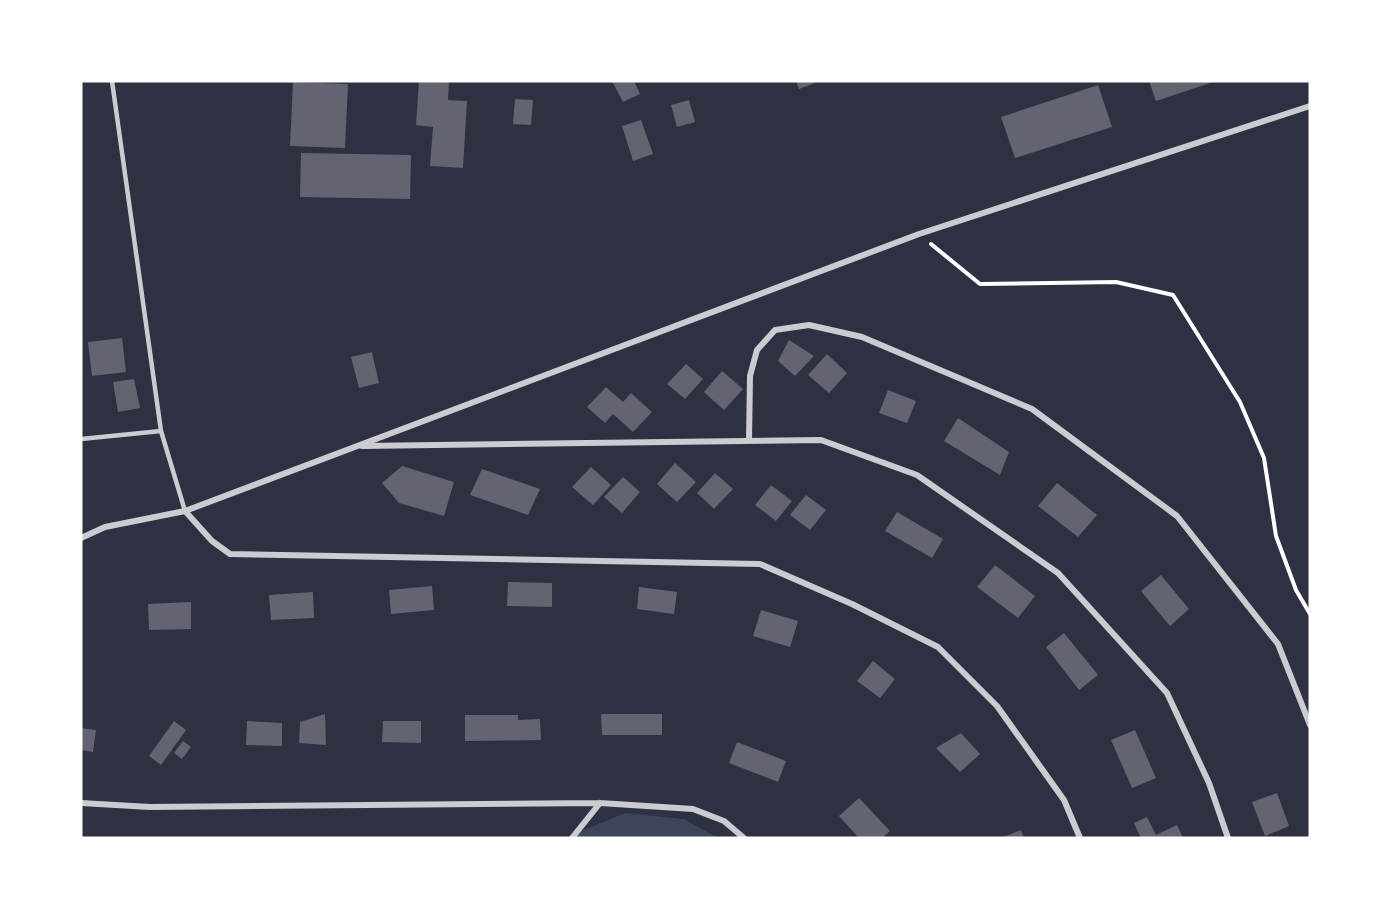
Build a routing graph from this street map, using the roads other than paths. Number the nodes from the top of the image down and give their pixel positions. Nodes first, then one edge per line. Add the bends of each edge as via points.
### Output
1 (112, 81) edge
2 (1310, 106) edge
3 (161, 431) junction
4 (81, 439) edge
5 (749, 441) junction
6 (357, 446) junction
7 (185, 511) junction
8 (81, 538) edge
9 (1310, 725) edge
10 (81, 803) edge
11 (600, 803) junction
12 (572, 838) edge
13 (744, 838) edge
14 (1080, 838) edge
15 (1228, 838) edge

1 - 3 lane
2 - 6 street via 919,234
3 - 4 lane
3 - 7 lane
5 - 6 street
5 - 9 street via 750,376 757,350 776,330 810,325 862,337 1032,409 1177,516 1278,644
5 - 15 street via 821,440 917,474 1058,573 1167,693 1209,783
6 - 7 street
7 - 8 street via 105,527
7 - 14 street via 212,541 230,554 760,564 852,603 938,647 997,706 1064,800
10 - 11 street via 150,807
11 - 12 street
11 - 13 street via 693,809 724,821

